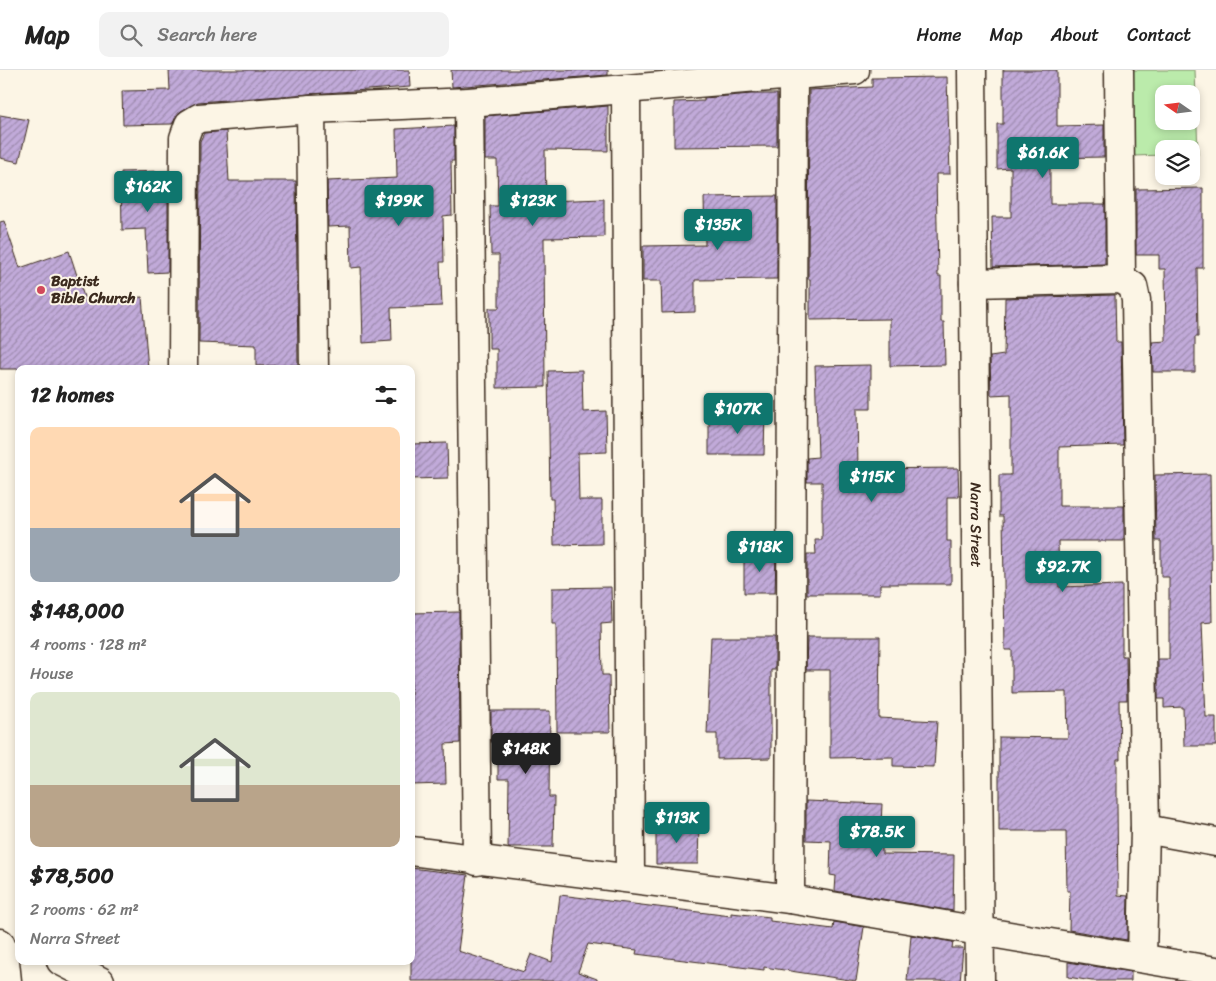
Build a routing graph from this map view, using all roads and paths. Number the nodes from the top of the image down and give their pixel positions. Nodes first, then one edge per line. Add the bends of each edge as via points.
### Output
1 (855, 70) edge
2 (972, 70) edge
3 (1119, 70) edge
4 (793, 75) junction
5 (626, 90) junction
6 (469, 102) junction
7 (311, 109) junction
8 (1120, 279) junction
9 (974, 282) junction
10 (182, 365) edge
11 (314, 365) edge
12 (1144, 830) junction
13 (1216, 842) edge
14 (415, 852) edge
15 (477, 861) junction
16 (630, 877) junction
17 (790, 899) junction
18 (0, 930) edge
19 (979, 931) junction
20 (15, 937) edge
21 (0, 944) edge
22 (1142, 958) junction
23 (69, 965) edge
24 (1216, 971) edge
25 (7, 981) edge
26 (100, 981) edge
27 (980, 981) edge

1 - 4 street
2 - 9 street, Narra Street
3 - 8 street
4 - 5 street
4 - 17 street
5 - 6 street
5 - 16 street
6 - 7 street
6 - 15 street
7 - 10 street via 199,118 189,124 184,138
7 - 11 street
8 - 9 street
8 - 12 street via 1134,286 1136,300
9 - 19 street, Narra Street
12 - 13 street
12 - 22 street
14 - 15 street
15 - 16 street
16 - 17 street
17 - 19 street
18 - 20 street
19 - 22 street
19 - 27 street, Narra Street
21 - 25 street
22 - 24 street
23 - 26 street

